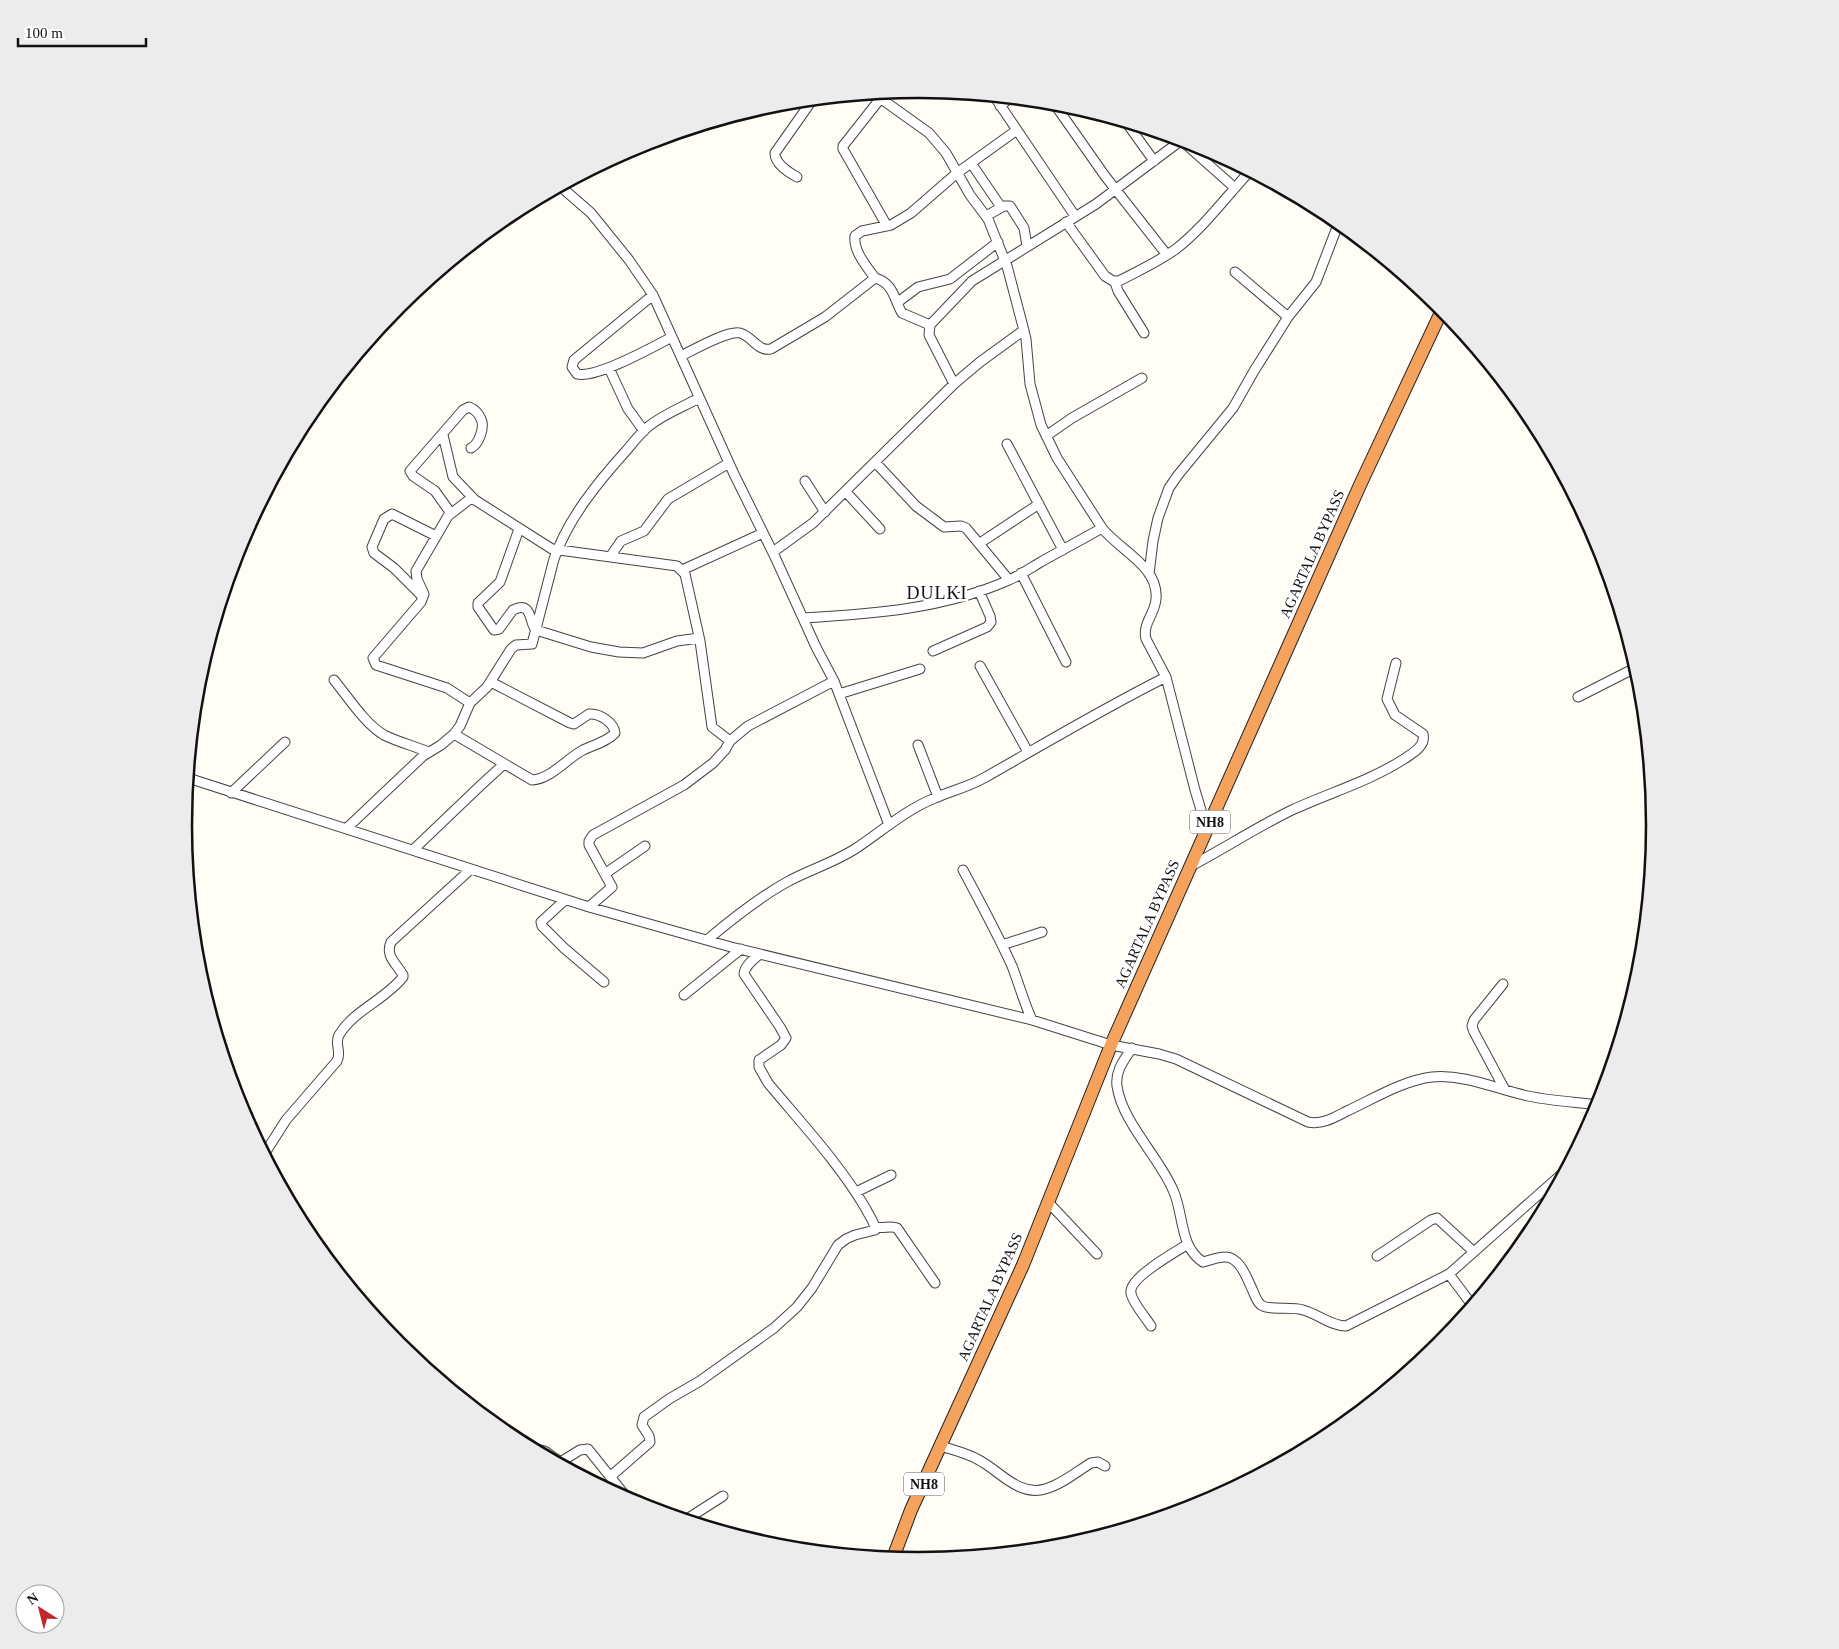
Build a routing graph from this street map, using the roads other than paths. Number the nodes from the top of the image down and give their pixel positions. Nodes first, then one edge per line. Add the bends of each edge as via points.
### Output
1 (875, 99) edge
2 (881, 99) edge
3 (998, 102) edge
4 (1004, 103) edge
5 (1000, 106) junction
6 (808, 107) edge
7 (1058, 111) edge
8 (1017, 130) junction
9 (1134, 130) edge
10 (1176, 145) edge
11 (1195, 152) edge
12 (1154, 161) junction
13 (971, 163) junction
14 (957, 173) junction
15 (1246, 175) edge
16 (797, 176) dead end
17 (1235, 188) junction
18 (565, 190) edge
19 (1116, 190) junction
20 (1001, 207) junction
21 (986, 216) junction
22 (1075, 216) junction
23 (1066, 222) junction
24 (887, 226) junction
25 (1336, 229) edge
26 (998, 242) junction
27 (1027, 246) junction
28 (1167, 255) junction
29 (1005, 260) junction
30 (1235, 272) dead end
31 (876, 278) junction
32 (1115, 282) junction
33 (653, 295) junction
34 (898, 302) junction
35 (1439, 316) edge
36 (1288, 317) junction
37 (930, 325) junction
38 (1024, 330) junction
39 (1144, 333) dead end
40 (672, 337) junction
41 (681, 356) junction
42 (609, 368) junction
43 (1142, 378) dead end
44 (954, 384) junction
45 (699, 398) junction
46 (644, 431) junction
47 (442, 435) junction
48 (1046, 436) junction
49 (1007, 444) dead end
50 (471, 448) dead end
51 (875, 462) junction
52 (729, 463) junction
53 (806, 481) dead end
54 (846, 492) junction
55 (475, 500) junction
56 (1039, 504) junction
57 (450, 512) junction
58 (825, 512) junction
59 (1102, 528) junction
60 (519, 529) junction
61 (880, 529) dead end
62 (764, 533) junction
63 (436, 536) junction
64 (980, 543) junction
65 (1063, 550) junction
66 (557, 551) junction
67 (773, 552) junction
68 (610, 557) junction
69 (682, 570) junction
70 (1021, 573) junction
71 (1150, 574) junction
72 (1009, 580) junction
73 (979, 591) junction
74 (423, 597) junction
75 (803, 618) junction
76 (536, 630) junction
77 (699, 638) junction
78 (933, 651) dead end
79 (1066, 662) dead end
80 (1396, 663) dead end
81 (980, 666) dead end
82 (920, 669) dead end
83 (1630, 671) edge
84 (1166, 677) junction
85 (334, 680) dead end
86 (834, 681) junction
87 (491, 682) junction
88 (839, 694) junction
89 (1578, 697) dead end
90 (470, 703) junction
91 (454, 734) junction
92 (730, 741) junction
93 (285, 742) dead end
94 (918, 745) dead end
95 (429, 752) junction
96 (1028, 752) junction
97 (504, 764) junction
98 (194, 780) edge
99 (231, 793) junction
100 (938, 797) junction
101 (889, 825) junction
102 (347, 828) junction
103 (1207, 830) junction
104 (645, 846) dead end
105 (412, 850) junction
106 (1191, 866) junction
107 (471, 869) junction
108 (963, 870) dead end
109 (606, 873) junction
110 (565, 900) junction
111 (589, 907) junction
112 (1042, 932) dead end
113 (707, 940) junction
114 (1002, 945) junction
115 (741, 949) junction
116 (760, 954) junction
117 (604, 982) dead end
118 (1503, 984) dead end
119 (684, 995) dead end
120 (1032, 1020) junction
121 (1110, 1045) junction
122 (1132, 1048) junction
123 (1505, 1090) junction
124 (1591, 1104) edge
125 (268, 1148) edge
126 (891, 1175) dead end
127 (1552, 1183) edge
128 (856, 1192) junction
129 (1048, 1202) junction
130 (875, 1227) junction
131 (1188, 1244) junction
132 (1474, 1252) junction
133 (1097, 1254) dead end
134 (1377, 1256) dead end
135 (1449, 1274) junction
136 (935, 1283) dead end
137 (1469, 1301) edge
138 (1152, 1326) dead end
139 (941, 1446) junction
140 (565, 1459) edge
141 (1105, 1466) dead end
142 (611, 1476) junction
143 (615, 1485) edge
144 (723, 1496) dead end
145 (693, 1515) edge
146 (896, 1551) edge

1 - 24 street via 842,146
2 - 14 street via 929,133
3 - 5 street
4 - 5 street
5 - 8 street
6 - 16 street via 775,153 785,170
7 - 19 street
8 - 13 street
8 - 22 street
9 - 12 street
10 - 12 street
11 - 17 street
12 - 19 street
13 - 14 street
13 - 20 street
14 - 21 street
14 - 24 street via 911,213
15 - 17 street
17 - 28 street via 1192,235
18 - 33 street via 591,213
19 - 22 street
19 - 28 street
20 - 21 street
20 - 27 street via 1008,205 1013,209 1024,228
21 - 26 street
22 - 23 street
23 - 27 street
23 - 32 street via 1105,276
24 - 31 street via 862,231 855,236 862,260
25 - 36 street via 1316,282
26 - 29 street
26 - 34 street via 950,279 918,287
27 - 29 street
28 - 32 street
29 - 37 street via 972,281
29 - 38 street
30 - 36 street
31 - 34 street via 891,288
31 - 41 street via 825,317 771,349 766,350 746,335 735,332
32 - 39 street
33 - 40 street
33 - 42 street via 572,364 574,371 582,375
34 - 37 street via 902,313
35 - 103 highway, AGARTALA BYPASS / NH8 via 1360,485
36 - 71 street via 1233,408 1169,488 1158,518
37 - 44 street via 929,335
38 - 44 street
38 - 48 street via 1030,384
40 - 41 street
40 - 42 street
41 - 45 street
42 - 46 street via 628,409
43 - 48 street
44 - 51 street
45 - 46 street
45 - 52 street
46 - 66 street via 604,476
47 - 50 street via 463,410 470,407 482,422 478,442
47 - 55 street via 453,477
47 - 57 street via 410,471 435,491
48 - 59 street
49 - 56 street
51 - 54 street
51 - 64 street via 916,506 944,527 966,528
52 - 62 street
52 - 68 street via 668,499 644,531 621,541
53 - 58 street
54 - 58 street
54 - 61 street
55 - 57 street via 467,500
55 - 60 street
56 - 64 street
56 - 65 street
57 - 63 street
58 - 67 street
59 - 65 street
59 - 71 street
60 - 66 street
60 - 76 street via 503,576 480,600 478,607 491,628 497,630 513,610 527,610
62 - 67 street
62 - 69 street
63 - 74 street via 416,571
63 - 74 street via 392,514 384,519 372,547 374,553
64 - 72 street
65 - 70 street
66 - 68 street
66 - 76 street
67 - 75 street
68 - 69 street via 677,566
69 - 77 street
70 - 72 street
70 - 79 street
71 - 84 street via 1156,597 1144,633
72 - 73 street
73 - 75 street via 900,609
73 - 78 street via 991,622 987,627
74 - 90 street via 375,655 374,662 447,688
75 - 86 street
76 - 77 street via 619,652 643,653 677,641
76 - 87 street via 532,644 516,645 511,649
77 - 92 street via 712,726
80 - 106 street via 1387,699 1395,715 1423,734 1422,744 1402,760 1292,810
81 - 96 street
82 - 88 street
83 - 89 street
84 - 96 street
84 - 103 street
85 - 95 street via 370,724 385,735
86 - 88 street
86 - 92 street via 748,726
87 - 90 street
87 - 97 street via 570,724 595,713 616,730 613,736 576,754 538,780 532,780
88 - 101 street
90 - 91 street
91 - 95 street
91 - 97 street
92 - 109 street via 713,764 684,785 593,835 589,845
93 - 99 street
94 - 100 street
95 - 102 street
96 - 100 street via 966,787
97 - 105 street
98 - 99 street
99 - 102 street
100 - 101 street
101 - 113 street via 855,849 778,888
102 - 105 street
103 - 106 highway, AGARTALA BYPASS / NH8
104 - 109 street
105 - 107 street
106 - 121 highway, AGARTALA BYPASS / NH8
107 - 110 street
107 - 125 street via 391,942 390,958 403,977 358,1014 338,1036 340,1055 337,1061 286,1120
108 - 114 street
109 - 111 street via 612,887
110 - 111 street
110 - 117 street via 546,916 542,926
111 - 113 street
112 - 114 street
113 - 115 street
114 - 120 street
115 - 116 street
115 - 119 street
116 - 120 street
116 - 128 street via 744,969 744,974 786,1038 759,1060 759,1067 768,1083
118 - 123 street via 1472,1026
120 - 121 street
121 - 122 street
121 - 129 highway, AGARTALA BYPASS / NH8
122 - 123 street via 1176,1059 1315,1124 1408,1083 1431,1077 1467,1080
122 - 131 street via 1117,1078 1120,1099 1173,1190
123 - 124 street
126 - 128 street
127 - 132 street
128 - 130 street
129 - 133 street
129 - 139 highway, AGARTALA BYPASS / NH8 via 1020,1273
130 - 136 street via 897,1228
130 - 142 street via 871,1232 855,1235 838,1245 812,1288 774,1328 644,1417 642,1425 650,1442
131 - 135 street via 1203,1262 1230,1257 1237,1262 1261,1304 1268,1308 1303,1310 1339,1326 1346,1326
131 - 138 street via 1154,1266 1131,1287 1130,1292
132 - 134 street via 1437,1218
132 - 135 street
135 - 137 street
139 - 141 street via 976,1458 1020,1488 1033,1491 1044,1490 1091,1463
139 - 146 highway, AGARTALA BYPASS / NH8
140 - 142 street via 588,1449
142 - 143 street
144 - 145 street

